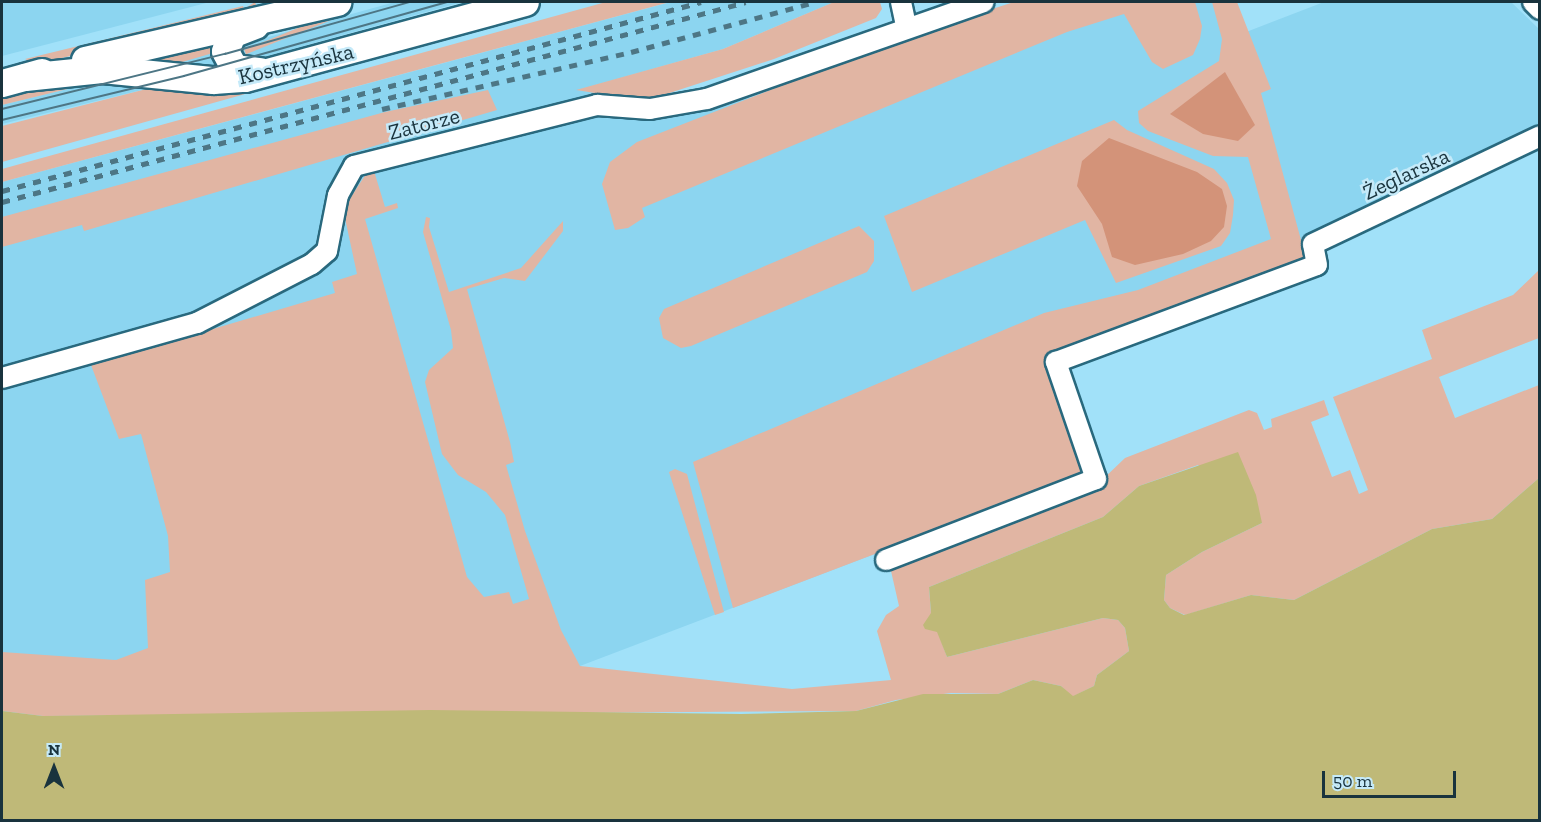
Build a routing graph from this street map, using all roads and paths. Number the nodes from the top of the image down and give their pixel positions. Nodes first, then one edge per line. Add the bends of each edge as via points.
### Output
1 (337, 2) edge
2 (525, 2) edge
3 (984, 2) edge
4 (1533, 2) edge
5 (902, 3) edge
6 (1539, 9) edge
7 (288, 14) junction
8 (906, 26) junction
9 (290, 68) junction
10 (13, 80) edge
11 (1539, 136) edge
12 (2, 378) edge
13 (886, 560) dead end

1 - 7 main road, Kostrzyńska
2 - 9 main road, Kostrzyńska
3 - 8 street
4 - 6 street
5 - 8 street
7 - 9 main road via 237,31 228,39 225,51 229,63 241,71
7 - 10 main road, Kostrzyńska via 214,27
8 - 12 street, Zatorze via 707,99 650,109 597,105 354,166 338,195 327,251 312,264 197,323
9 - 10 main road, Kostrzyńska via 230,80 102,69
11 - 13 street, Żeglarska via 1313,244 1317,265 1056,362 1096,479

